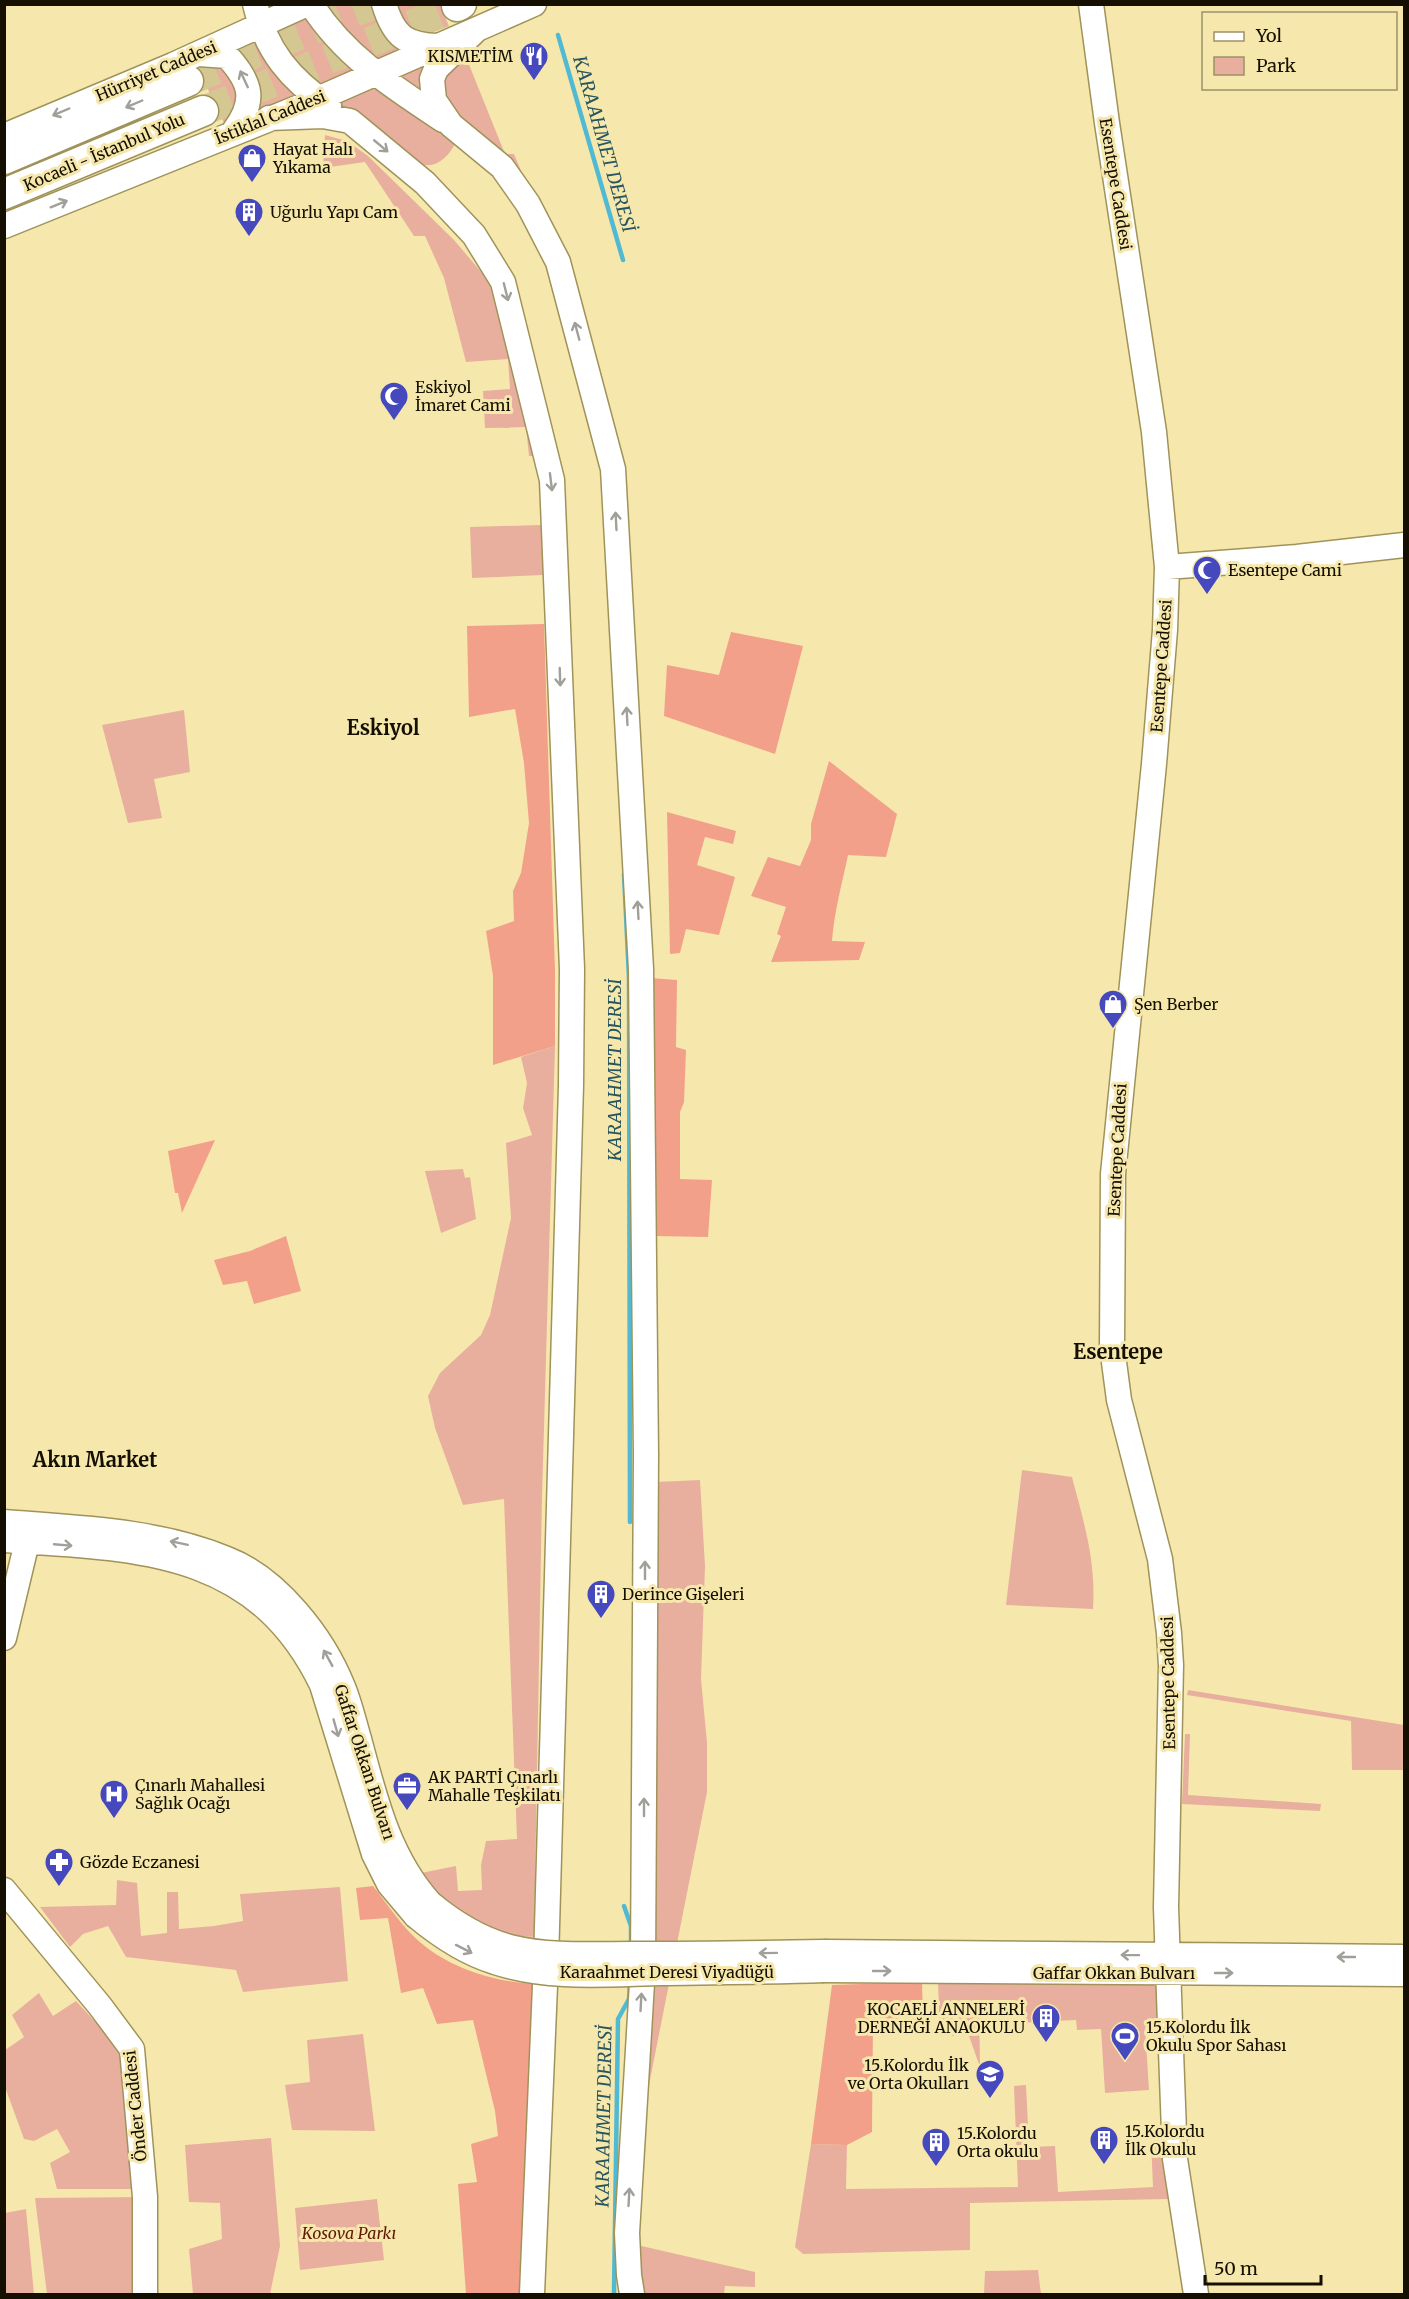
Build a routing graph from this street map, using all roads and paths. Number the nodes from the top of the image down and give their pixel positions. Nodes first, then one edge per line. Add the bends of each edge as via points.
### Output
1 (244, 4) edge
2 (384, 4) edge
3 (534, 4) edge
4 (1091, 4) edge
5 (290, 13) edge
6 (476, 30) junction
7 (438, 46) junction
8 (209, 49) junction
9 (366, 66) junction
10 (188, 81) tunnel mouth
11 (299, 83) junction
12 (347, 86) junction
13 (318, 98) junction
14 (203, 111) tunnel mouth
15 (269, 118) junction
16 (350, 121) junction
17 (451, 125) junction
18 (234, 131) junction
19 (4, 136) edge
20 (4, 159) edge
21 (4, 194) edge
22 (4, 226) edge
23 (1404, 545) edge
24 (1167, 567) junction
25 (4, 1522) edge
26 (22, 1536) edge
27 (4, 1638) edge
28 (4, 1890) edge
29 (423, 1910) joint
30 (1404, 1957) edge
31 (825, 1961) joint
32 (1168, 1965) junction
33 (1404, 1974) edge
34 (145, 2295) edge
35 (532, 2295) edge
36 (632, 2295) edge
37 (1196, 2295) edge

1 - 8 street via 235,29
2 - 7 street via 395,29 406,40
3 - 6 street, İstiklal Caddesi
4 - 24 street, Esentepe Caddesi via 1154,432
5 - 8 street, Hürriyet Caddesi
5 - 9 street via 336,39
5 - 11 street via 273,52
6 - 7 street, İstiklal Caddesi
6 - 17 street via 443,61 432,80 434,100
7 - 9 street, İstiklal Caddesi
18 -> 8 street via 246,114 248,90 241,71 227,56
8 -> 19 street, Hürriyet Caddesi
9 - 12 street, İstiklal Caddesi
9 - 17 street
10 -> 20 highway
11 - 12 street via 324,88
11 - 13 street
12 - 13 street, İstiklal Caddesi
13 - 15 street, İstiklal Caddesi
13 - 16 street
14 - 21 highway, Kocaeli - İstanbul Yolu
15 - 16 street via 323,116
15 - 18 street, İstiklal Caddesi
16 -> 35 street via 425,183 474,235 503,282 552,480 572,1027 547,1950
36 -> 17 street via 627,2233 643,1966 645,1443 641,992 613,469 558,262 528,204 502,167
22 -> 18 street, İstiklal Caddesi
23 - 24 street
24 - 32 street, Esentepe Caddesi via 1155,753 1113,1174 1112,1335 1119,1400 1160,1559 1169,1633
25 - 26 street, Gaffar Okkan Bulvarı
26 - 27 street
26 - 29 street, Gaffar Okkan Bulvarı via 155,1555 193,1565 232,1582 276,1617 306,1652 322,1685 374,1854 389,1884
28 - 34 street, Önder Caddesi via 132,2049 145,2197
29 - 31 street, Karaahmet Deresi Viyadüğü, bridge via 447,1940 496,1963 536,1971 589,1974
30 -> 32 street, Gaffar Okkan Bulvarı
31 - 32 street, Gaffar Okkan Bulvarı
32 -> 33 street, Gaffar Okkan Bulvarı
32 - 37 street, Esentepe Caddesi via 1175,2159

